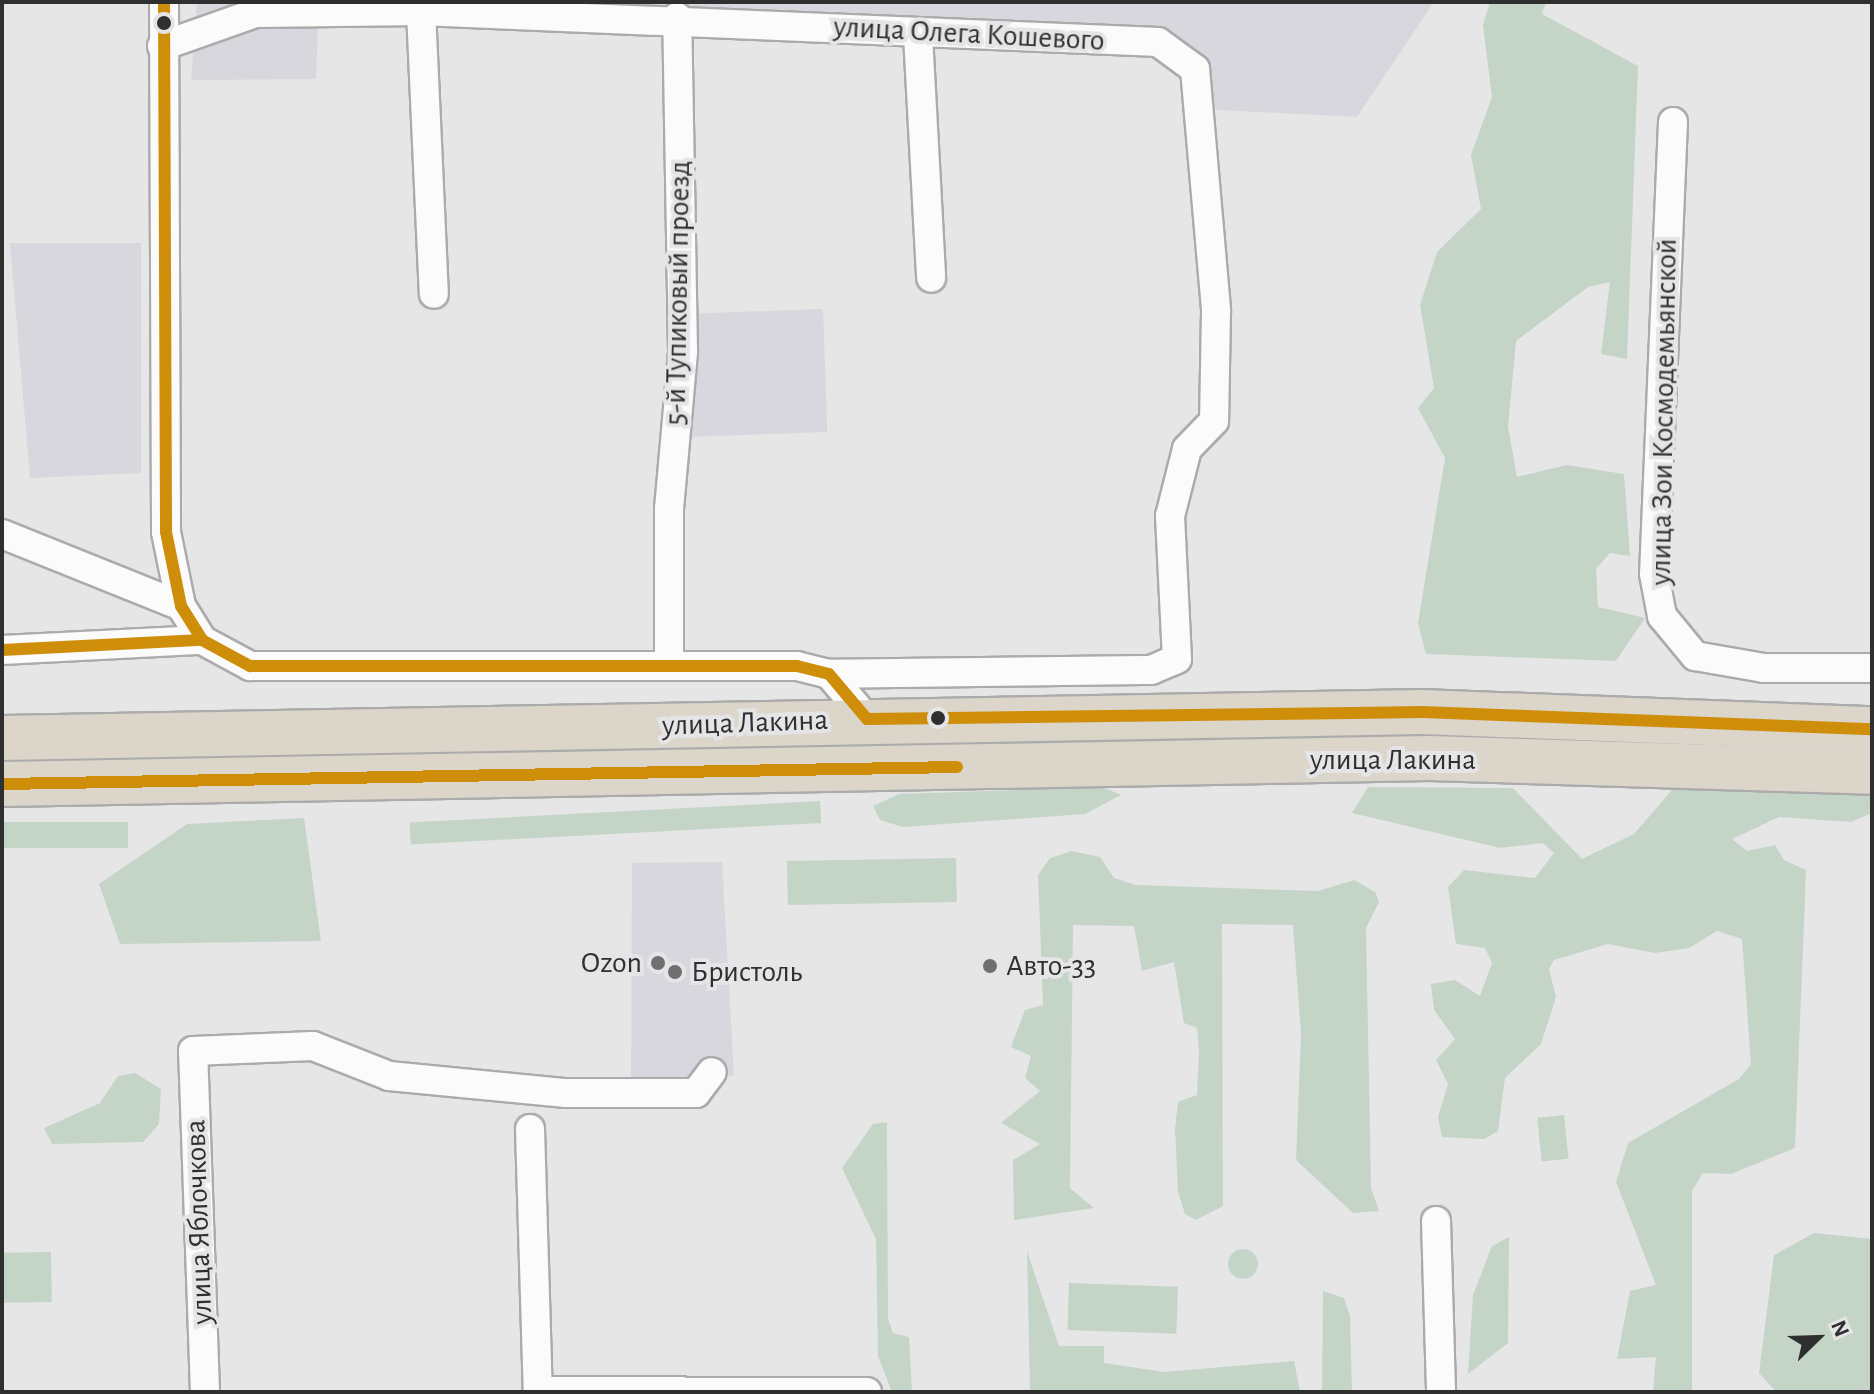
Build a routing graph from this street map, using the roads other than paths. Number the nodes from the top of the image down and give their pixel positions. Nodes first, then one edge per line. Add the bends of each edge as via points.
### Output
1 (164, 2) edge
2 (421, 11) junction
3 (677, 17) junction
4 (918, 35) junction
5 (162, 46) junction
6 (1673, 122) dead end
7 (931, 278) dead end
8 (434, 294) dead end
9 (2, 534) edge
10 (181, 606) junction
11 (202, 640) junction
12 (2, 650) edge
13 (669, 664) junction
14 (1872, 668) edge
15 (829, 674) junction
16 (867, 719) junction
17 (1872, 729) edge
18 (2, 738) edge
19 (1872, 772) edge
20 (2, 784) edge
21 (712, 1072) dead end
22 (530, 1129) dead end
23 (1436, 1221) dead end
24 (538, 1391) edge
25 (205, 1392) edge
26 (867, 1392) edge
27 (1441, 1392) edge

1 - 5 street
2 - 3 street, улица Олега Кошевого
2 - 5 street, улица Олега Кошевого via 255,13
2 - 8 street
3 - 4 street, улица Олега Кошевого
3 - 13 street, 5-й Тупиковый проезд via 683,351 669,509
4 - 7 street
4 - 15 street, улица Олега Кошевого via 1158,42 1195,69 1216,311 1214,421 1187,449 1170,516 1177,659 1151,670
5 - 10 street via 166,532
6 - 14 street, улица Зои Космодемьянской via 1654,574 1662,616 1695,656 1764,668
9 - 10 street
10 - 11 street
11 - 12 street
11 - 13 street via 250,666
13 - 15 street via 797,666
15 - 16 street
16 - 17 highway, улица Лакина via 1422,712
16 - 18 highway, улица Лакина
19 - 20 highway, улица Лакина via 1430,758
21 - 25 street, улица Яблочкова via 696,1093 566,1093 389,1076 313,1046 193,1051
22 - 24 street
23 - 27 street
24 - 26 street

